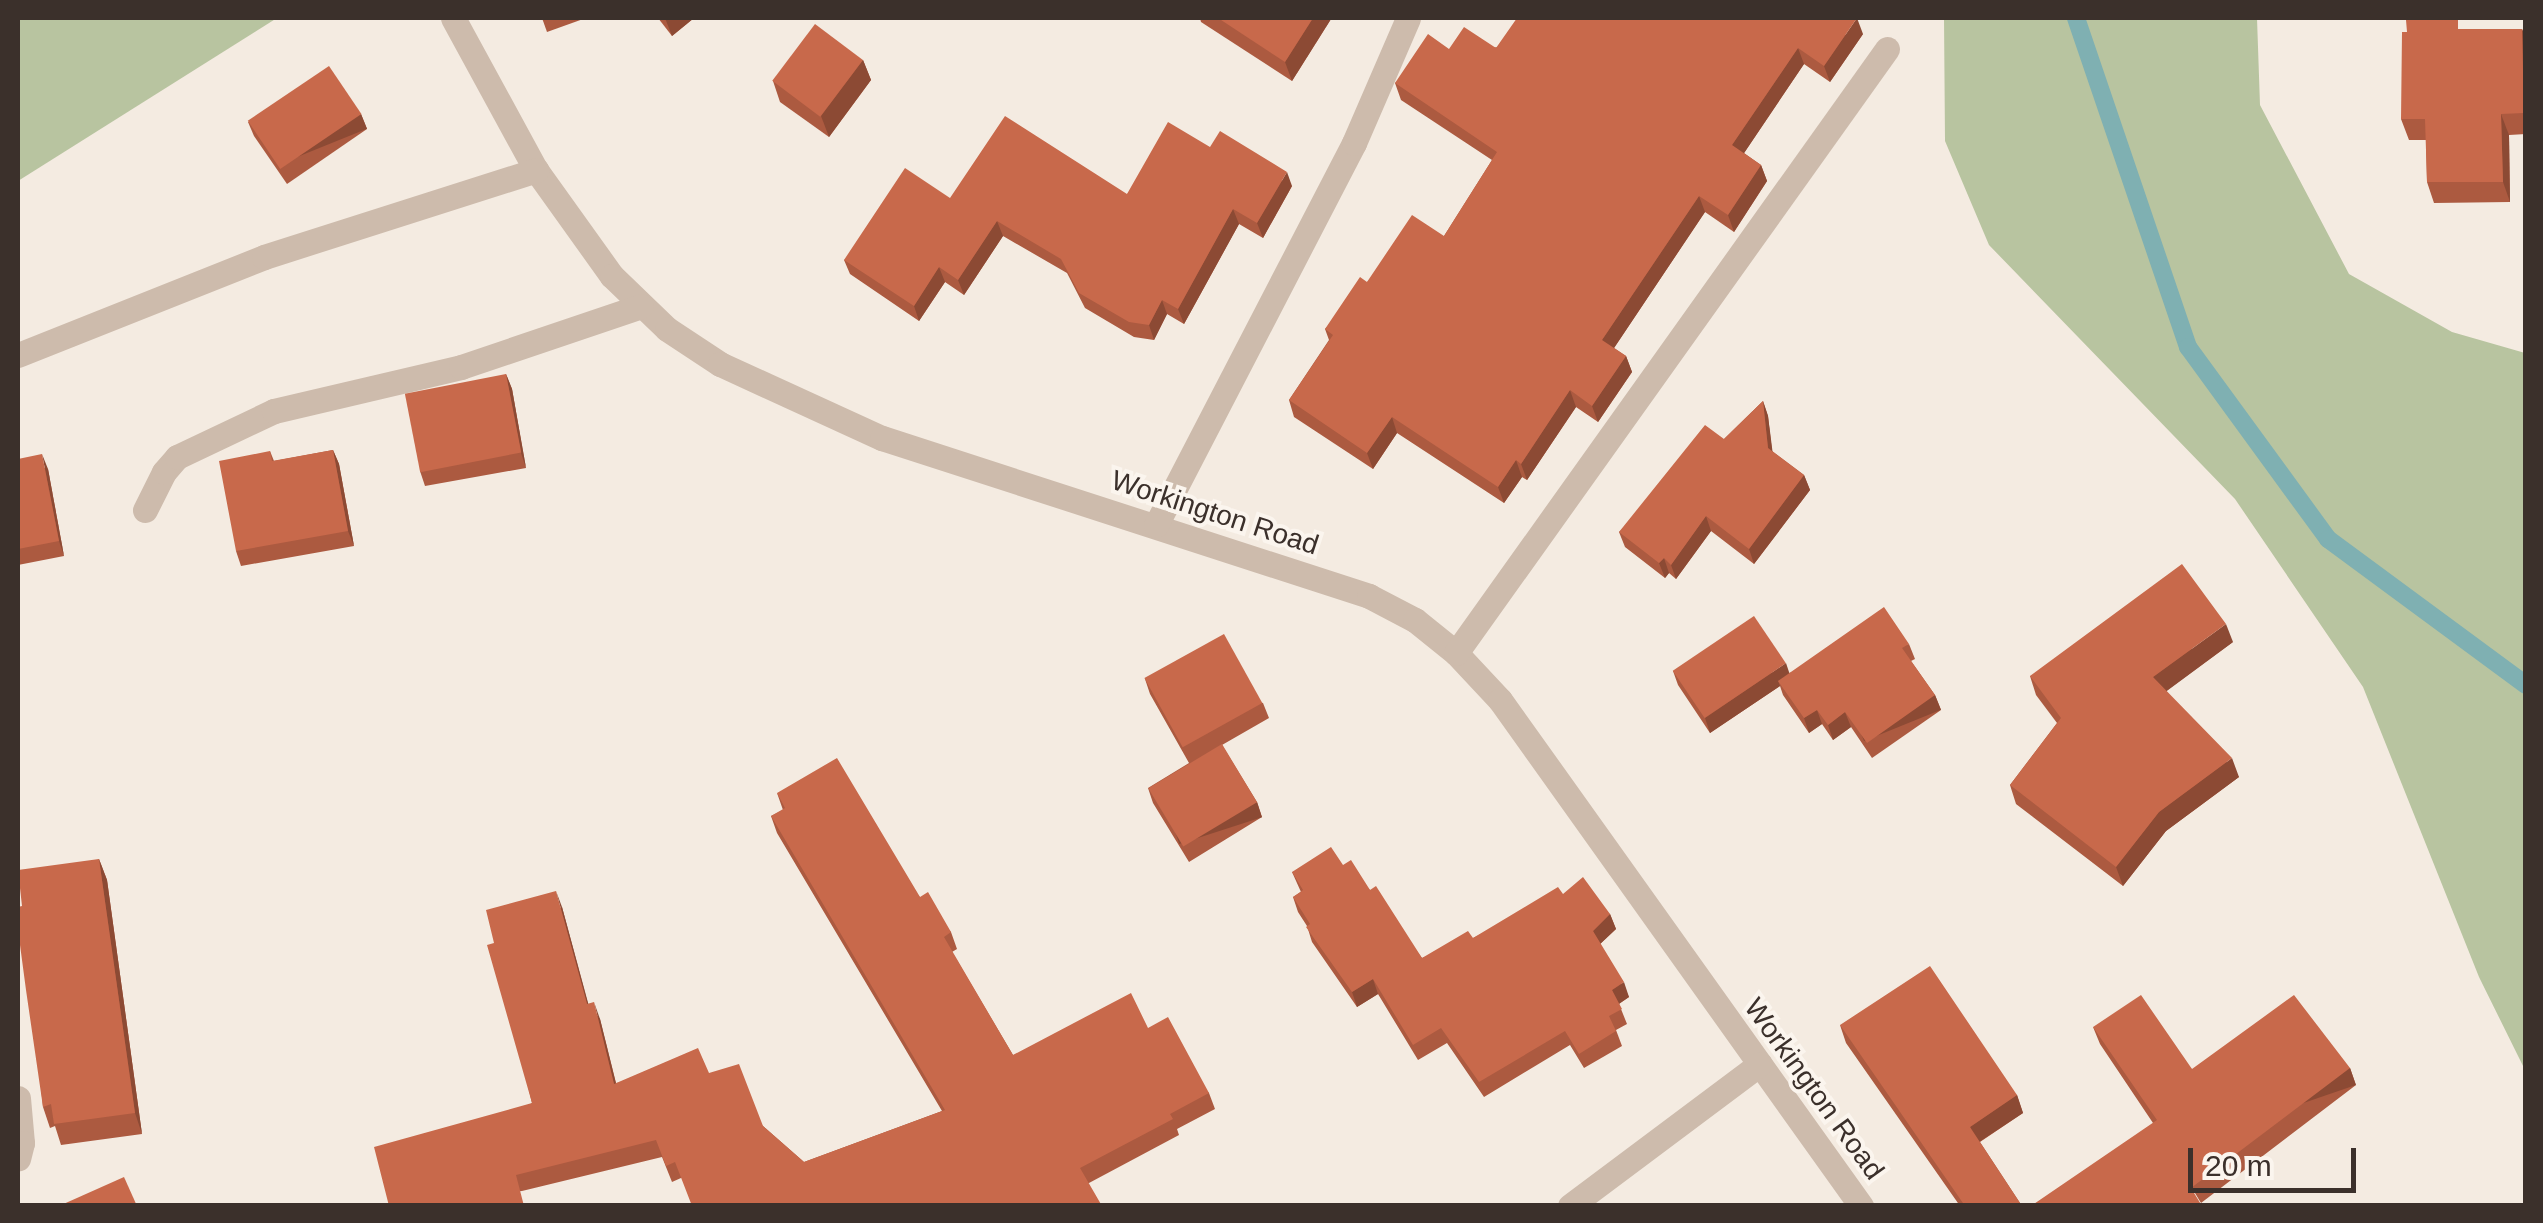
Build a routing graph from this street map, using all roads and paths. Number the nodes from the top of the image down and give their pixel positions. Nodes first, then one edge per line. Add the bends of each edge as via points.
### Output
1 (453, 18) edge
2 (1408, 18) edge
3 (1887, 48) dead end
4 (536, 170) junction
5 (641, 306) junction
6 (18, 355) edge
7 (145, 510) dead end
8 (1156, 525) junction
9 (1456, 653) junction
10 (1760, 1064) junction
11 (18, 1098) edge
12 (18, 1159) edge
13 (1570, 1206) edge
14 (1861, 1206) edge

1 - 4 street, Workington Road
2 - 8 street via 1354,144
3 - 9 street
4 - 5 street, Workington Road
4 - 6 street via 264,257
5 - 7 street via 461,367 274,411 177,458
5 - 8 street, Workington Road via 720,364 882,438
8 - 9 street, Workington Road via 1369,596 1415,620
9 - 10 street, Workington Road via 1500,700
10 - 13 street
10 - 14 street, Workington Road
11 - 12 street

